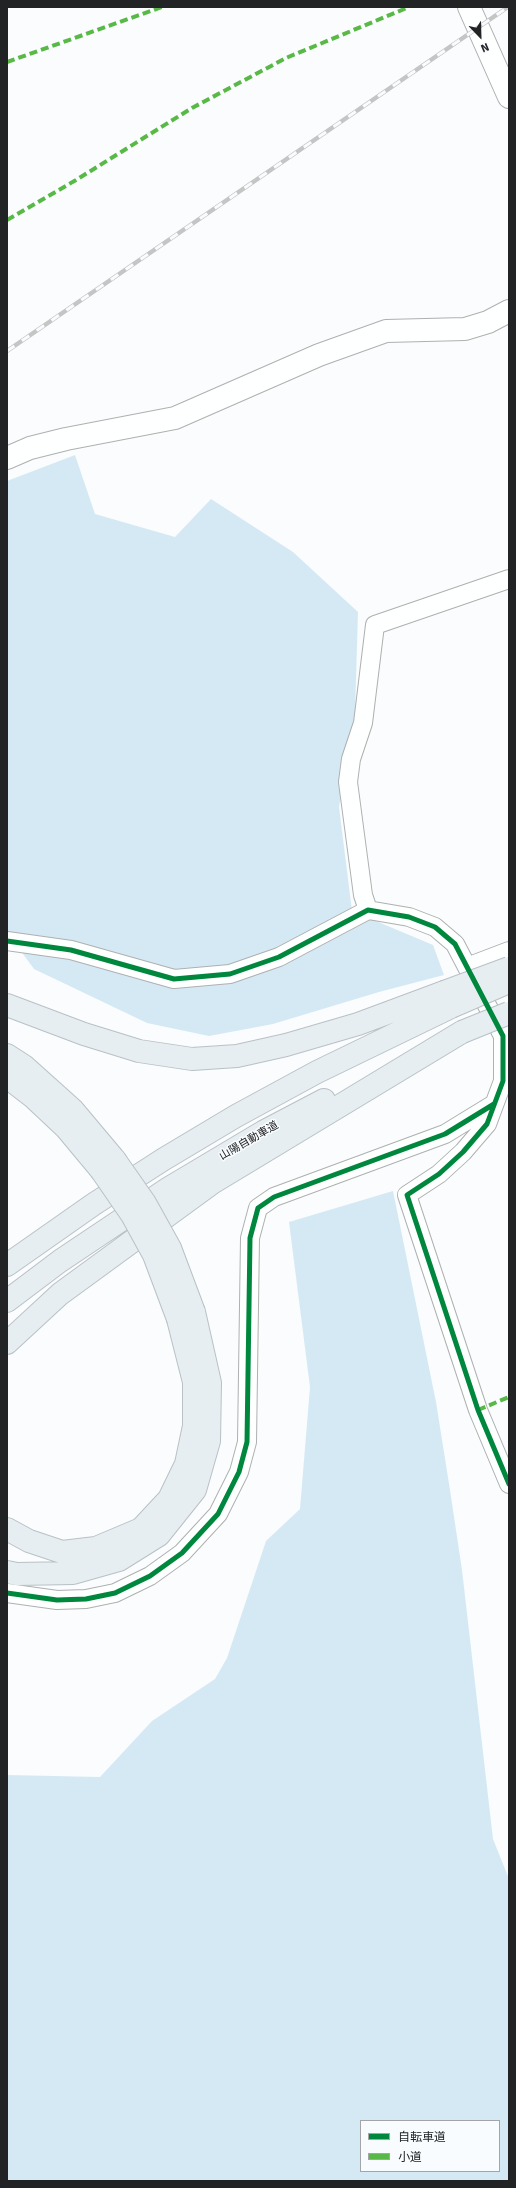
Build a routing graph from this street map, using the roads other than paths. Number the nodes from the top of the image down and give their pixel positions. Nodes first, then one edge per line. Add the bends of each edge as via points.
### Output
1 (469, 7) edge
2 (509, 97) edge
3 (509, 311) edge
4 (7, 458) edge
5 (509, 578) edge
6 (368, 910) junction
7 (7, 941) edge
8 (509, 951) edge
9 (467, 967) junction
10 (509, 968) edge
11 (509, 982) edge
12 (448, 999) junction
13 (7, 1006) edge
14 (509, 1013) edge
15 (462, 1032) junction
16 (506, 1035) edge
17 (7, 1055) edge
18 (7, 1078) edge
19 (494, 1104) junction
20 (108, 1165) junction
21 (7, 1266) edge
22 (7, 1301) edge
23 (186, 1316) junction
24 (7, 1343) edge
25 (509, 1484) edge
26 (7, 1529) edge
27 (7, 1572) edge
28 (7, 1593) edge

1 - 2 street
3 - 4 street via 488,322 465,329 386,331 319,355 176,418 66,439 30,448
5 - 6 street via 375,625 362,723 351,759 348,782 363,895
6 - 7 street via 279,957 230,974 174,979 71,950
6 - 9 street via 409,917 435,927 455,944
8 - 9 street
9 - 16 street
10 - 12 highway, bridge
11 - 12 highway, bridge
12 - 13 highway via 286,1046 237,1056 192,1059 139,1051
12 - 21 highway via 236,1116 164,1159 94,1204
14 - 15 highway, 山陽自動車道, bridge
15 - 22 highway, 山陽自動車道 via 350,1086 263,1132 163,1193 60,1261
15 - 24 highway via 212,1183 60,1294
16 - 19 street via 503,1081
17 - 20 highway via 24,1066 73,1110
18 - 20 highway via 33,1097
19 - 25 street via 487,1124 462,1152 439,1174 407,1195 478,1410
19 - 28 street via 445,1134 274,1197 258,1208 250,1238 246,1442 239,1472 218,1514 182,1553 150,1576 115,1593 86,1599 57,1600
20 - 23 highway, bridge
23 - 26 highway via 194,1382 194,1426 186,1464 169,1499 141,1529 96,1548 62,1552 29,1541
23 - 27 highway via 210,1383 209,1441 195,1490 159,1535 119,1560 73,1573

